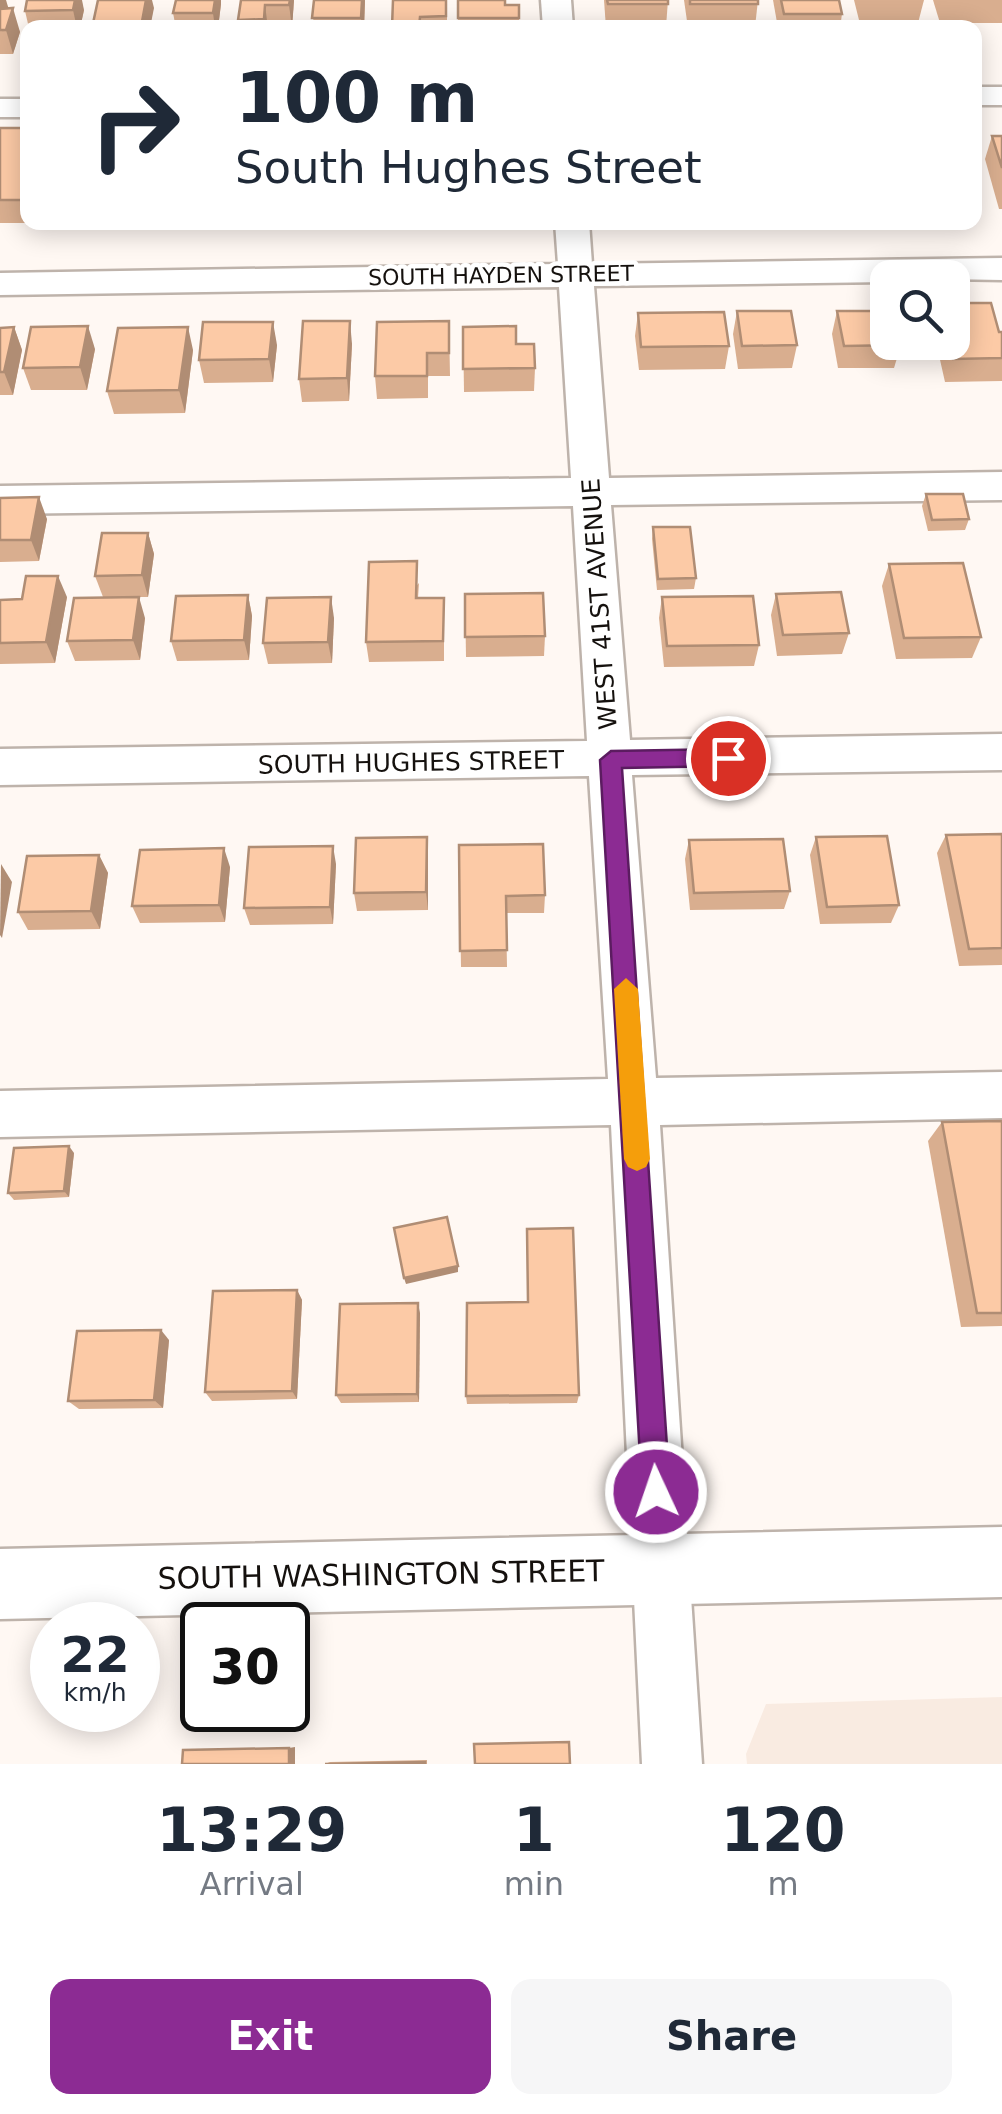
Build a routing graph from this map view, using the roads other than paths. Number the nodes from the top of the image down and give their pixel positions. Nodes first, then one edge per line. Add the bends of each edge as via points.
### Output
1 (573, 230) edge
2 (1002, 269) edge
3 (576, 274) junction
4 (0, 284) edge
5 (1002, 486) edge
6 (590, 493) junction
7 (0, 500) edge
8 (1002, 752) edge
9 (611, 760) junction
10 (0, 767) edge
11 (1002, 1095) edge
12 (634, 1104) junction
13 (0, 1114) edge
14 (1002, 1562) edge
15 (660, 1569) junction
16 (0, 1584) edge
17 (672, 1764) edge

1 - 3 street, WEST 41ST AVENUE
2 - 3 street, SOUTH HAYDEN STREET
3 - 4 street, SOUTH HAYDEN STREET
3 - 6 street, WEST 41ST AVENUE
5 - 6 street
6 - 7 street
6 - 9 street, WEST 41ST AVENUE
8 - 9 street, SOUTH HUGHES STREET
9 - 10 street, SOUTH HUGHES STREET
9 - 12 street, WEST 41ST AVENUE
11 - 12 street
12 - 13 street
12 - 15 street, WEST 41ST AVENUE
14 - 15 main road, SOUTH WASHINGTON STREET
15 - 16 main road, SOUTH WASHINGTON STREET
15 - 17 street, WEST 41ST AVENUE

